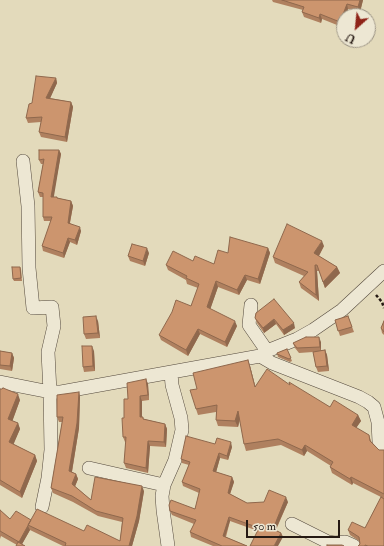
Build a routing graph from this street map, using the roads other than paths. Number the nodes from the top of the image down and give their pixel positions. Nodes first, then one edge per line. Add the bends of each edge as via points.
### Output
1 (23, 161) dead end
2 (384, 271) edge
3 (251, 305) dead end
4 (264, 353) junction
5 (171, 373) junction
6 (0, 382) edge
7 (50, 392) junction
8 (384, 449) edge
9 (89, 468) dead end
10 (164, 485) junction
11 (42, 507) dead end
12 (292, 524) dead end
13 (168, 546) edge
14 (354, 546) edge

1 - 7 street via 33,308 52,307 53,312 54,326 48,352
2 - 4 street via 342,310 313,330
3 - 4 street via 249,325
4 - 5 street
4 - 8 street via 272,363 359,397 374,406 379,442
5 - 7 street
5 - 10 street via 182,430 175,460
6 - 7 street
7 - 11 street via 51,450
9 - 10 street
10 - 13 street via 163,510
12 - 14 street via 328,542 345,542

